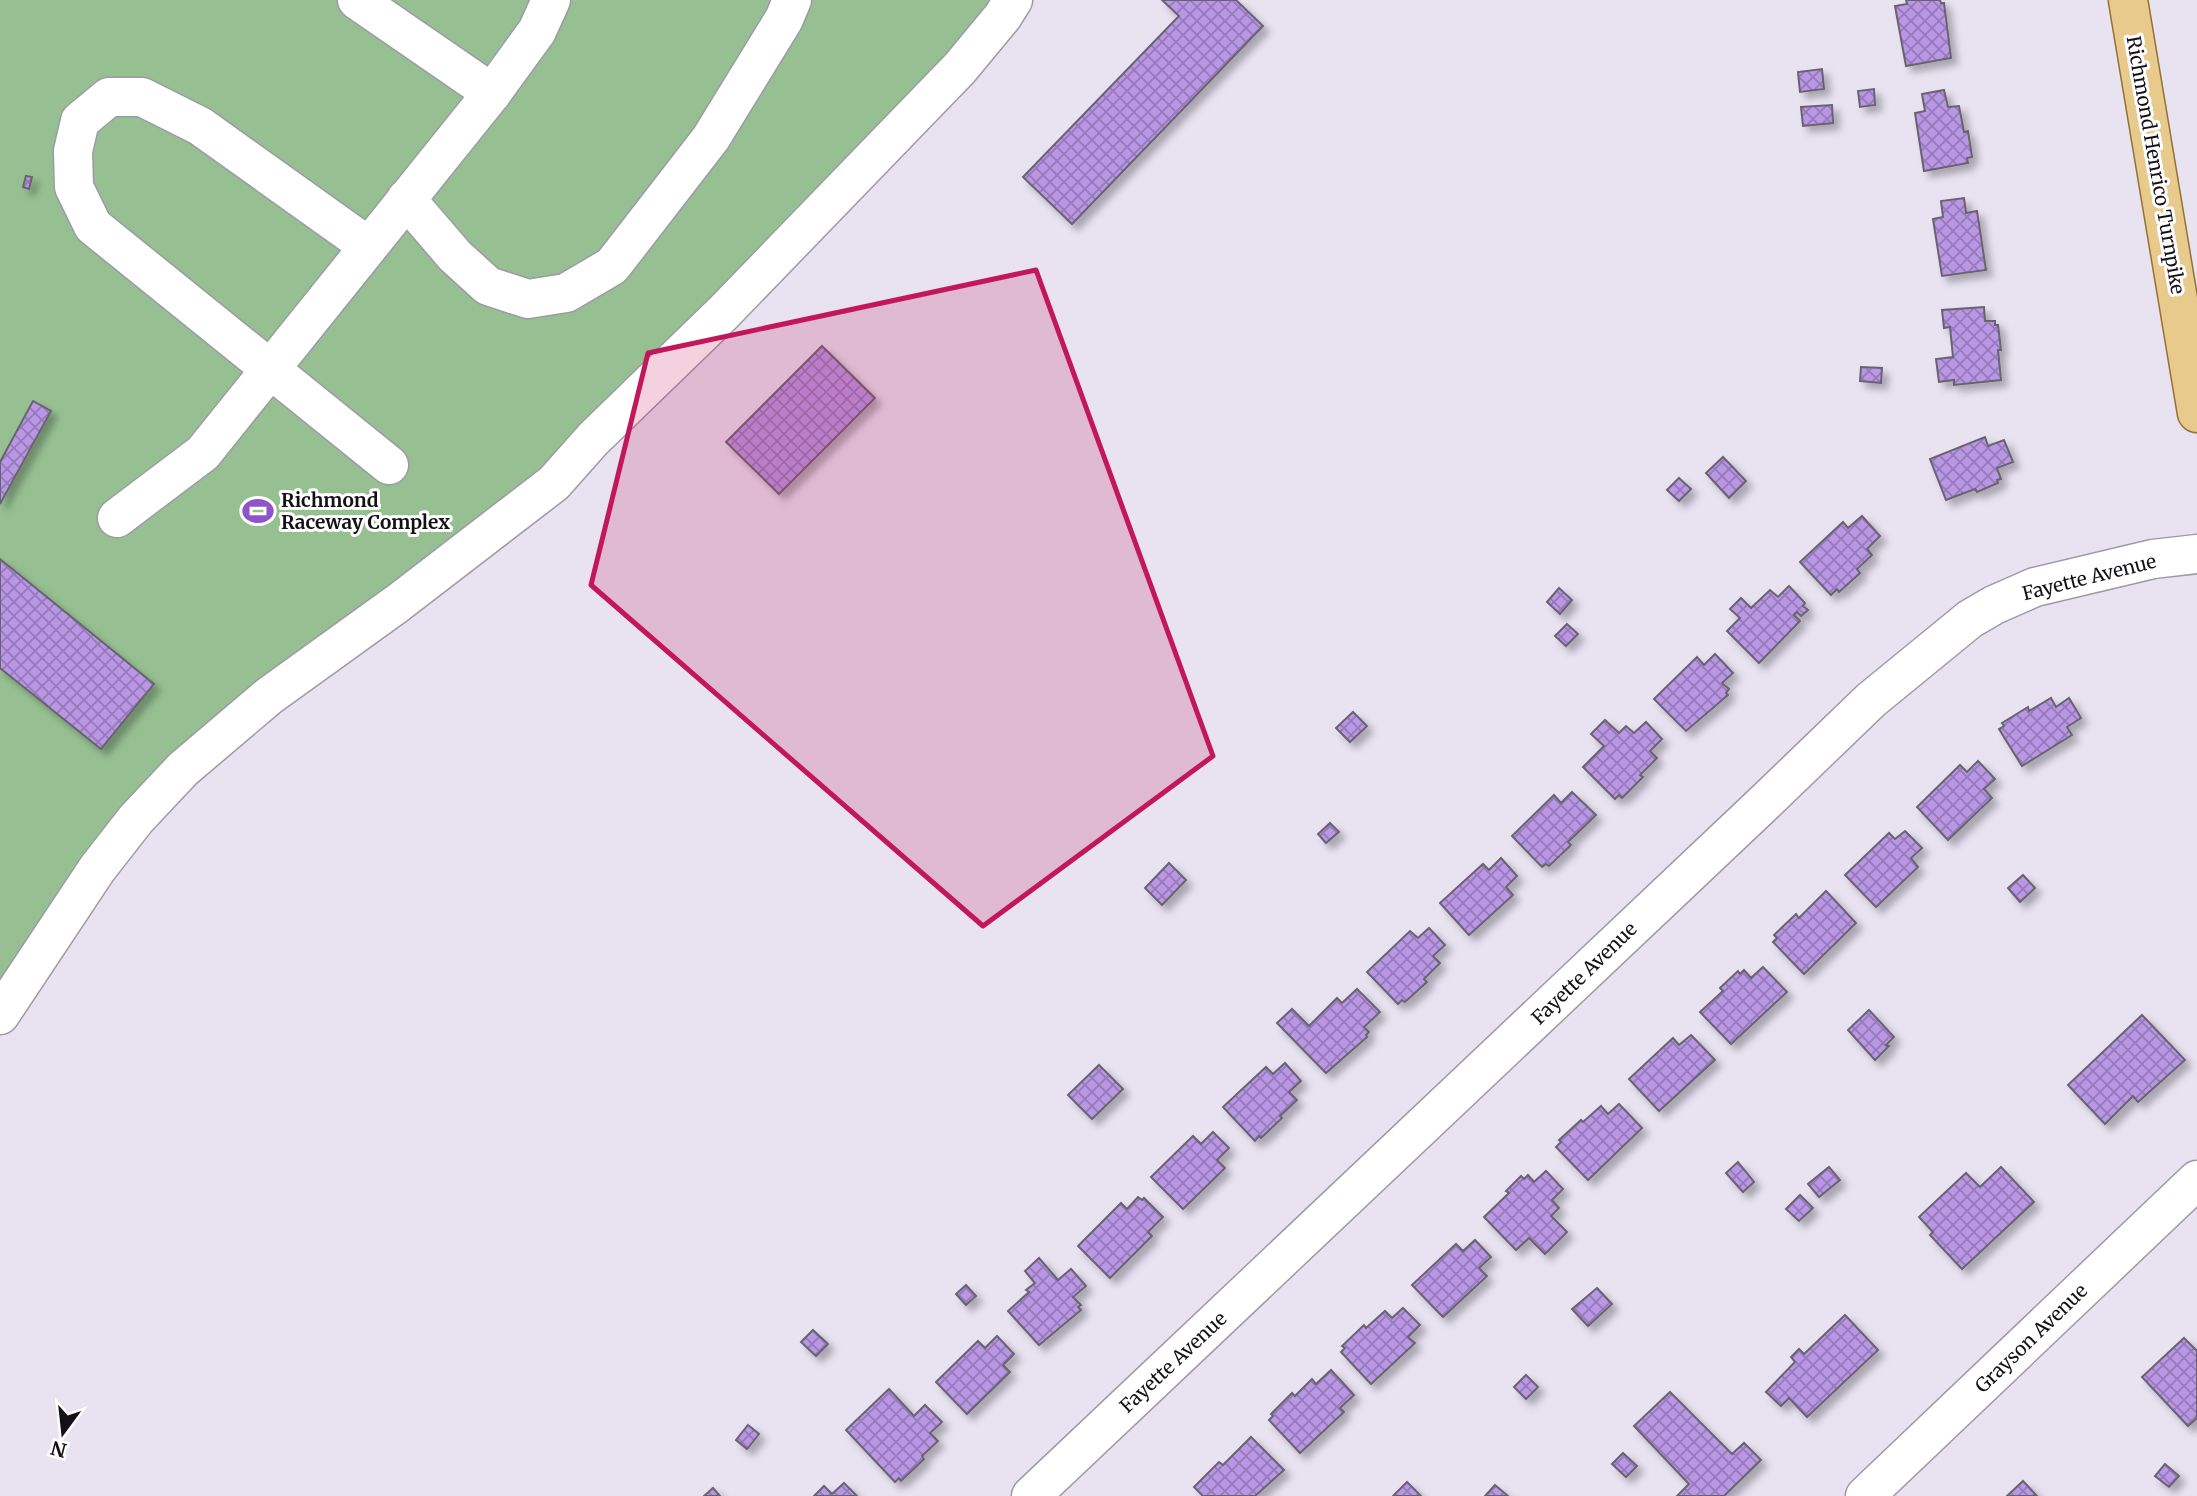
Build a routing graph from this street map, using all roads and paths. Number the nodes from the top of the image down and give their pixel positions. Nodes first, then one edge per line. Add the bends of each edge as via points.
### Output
1 (357, 0) edge
2 (551, 0) edge
3 (792, 0) edge
4 (1013, 0) edge
5 (2128, 0) edge
6 (492, 93) junction
7 (406, 199) junction
8 (368, 246) junction
9 (269, 370) junction
10 (2197, 413) edge
11 (389, 465) dead end
12 (117, 518) dead end
13 (2197, 554) edge
14 (0, 1015) edge
15 (2197, 1180) edge
16 (1031, 1496) edge
17 (1865, 1496) edge

1 - 6 street
2 - 6 street via 537,30
3 - 7 street via 711,138 637,234 612,266 566,293 528,299 488,286
4 - 14 street via 960,68 554,483 269,696 183,769 97,869
5 - 10 main road, Richmond Henrico Turnpike
6 - 7 street
7 - 8 street
8 - 9 street
8 - 9 street via 200,126 142,97 109,97 80,121 74,187 93,226
9 - 11 street
9 - 12 street via 203,453
13 - 16 street, Fayette Avenue via 2153,559 2035,587 1970,619 1871,700
15 - 17 street, Grayson Avenue

